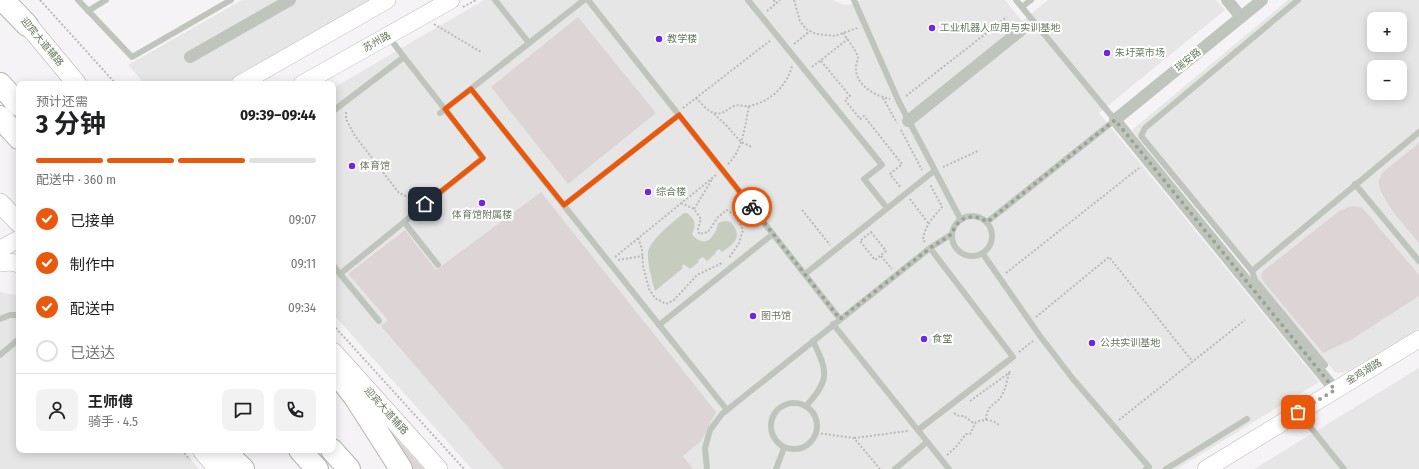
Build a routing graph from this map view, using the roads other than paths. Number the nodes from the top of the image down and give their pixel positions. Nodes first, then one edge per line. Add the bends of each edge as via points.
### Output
1 (3, 0) edge
2 (8, 0) edge
3 (78, 0) edge
4 (106, 0) edge
5 (231, 0) edge
6 (290, 0) edge
7 (387, 0) edge
8 (451, 0) edge
9 (495, 0) edge
10 (584, 0) edge
11 (588, 0) edge
12 (748, 0) edge
13 (854, 0) edge
14 (1016, 0) edge
15 (1031, 0) edge
16 (1227, 0) edge
17 (1262, 0) edge
18 (1298, 0) edge
19 (1022, 7) junction
20 (88, 11) junction
21 (1241, 17) junction
22 (27, 25) junction
23 (1020, 31) dead end
24 (388, 35) junction
25 (529, 43) junction
26 (404, 56) junction
27 (190, 57) dead end
28 (74, 81) edge
29 (245, 81) edge
30 (307, 81) edge
31 (0, 84) edge
32 (471, 89) junction
33 (16, 102) edge
34 (336, 109) edge
35 (442, 111) junction
36 (678, 114) junction
37 (0, 117) edge
38 (1115, 120) junction
39 (908, 121) junction
40 (1419, 132) edge
41 (16, 135) edge
42 (934, 171) junction
43 (1356, 184) junction
44 (564, 205) junction
45 (887, 208) junction
46 (961, 220) junction
47 (404, 222) junction
48 (987, 222) junction
49 (773, 234) junction
50 (952, 234) junction
51 (16, 241) edge
52 (930, 248) junction
53 (0, 249) edge
54 (982, 254) junction
55 (1419, 261) edge
56 (0, 263) edge
57 (16, 263) edge
58 (438, 265) dead end
59 (336, 269) edge
60 (1252, 271) junction
61 (340, 274) junction
62 (805, 274) junction
63 (16, 315) edge
64 (0, 319) edge
65 (840, 319) junction
66 (379, 322) dead end
67 (833, 324) junction
68 (659, 325) junction
69 (1419, 338) edge
70 (813, 341) junction
71 (16, 342) edge
72 (0, 355) edge
73 (336, 355) edge
74 (1325, 365) dead end
75 (336, 373) edge
76 (1335, 390) junction
77 (806, 406) junction
78 (727, 410) junction
79 (1298, 412) junction
80 (1247, 419) dead end
81 (918, 430) junction
82 (927, 442) junction
83 (784, 448) junction
84 (205, 453) edge
85 (226, 453) edge
86 (303, 453) edge
87 (335, 453) edge
88 (1148, 468) edge
89 (218, 469) edge
90 (244, 469) edge
91 (317, 469) edge
92 (349, 469) edge
93 (401, 469) edge
94 (438, 469) edge
95 (707, 469) edge
96 (776, 469) edge
97 (895, 469) edge
98 (949, 469) edge
99 (1166, 469) edge
100 (1206, 469) edge
101 (1344, 469) edge

1 - 22 highway
2 - 22 main road, 迎宾大道辅路
3 - 20 lane
4 - 20 lane
5 - 20 lane via 132,57
6 - 27 street
7 - 29 main road
8 - 24 main road, 苏州路
9 - 25 lane
10 - 25 lane
11 - 36 lane
12 - 45 lane via 882,165 864,179
13 - 39 lane
14 - 19 lane
15 - 19 lane
16 - 21 street
17 - 21 street, 瑞安路
18 - 60 lane via 1141,133 1142,138
19 - 38 lane
21 - 38 street, 瑞安路
22 - 28 main road, 迎宾大道辅路
23 - 39 street
24 - 26 lane
24 - 30 main road, 苏州路
25 - 32 lane
26 - 34 lane
26 - 35 lane
31 - 33 highway
32 - 35 lane
32 - 44 lane
35 - 47 lane via 483,158
36 - 44 lane
36 - 49 lane
37 - 41 highway
38 - 48 lane
38 - 76 street
39 - 42 lane
40 - 43 lane
42 - 45 lane
42 - 46 lane
43 - 55 lane
43 - 60 lane
44 - 68 lane
45 - 62 lane
46 - 48 lane via 972,216
46 - 50 lane
47 - 58 lane
47 - 61 lane
48 - 54 lane via 992,239
49 - 62 lane
49 - 68 lane
50 - 52 lane
50 - 54 lane via 955,246 964,255 970,257
51 - 53 main road
52 - 65 lane
52 - 81 lane via 1013,357
54 - 88 lane via 1073,379
56 - 57 main road
59 - 61 lane
60 - 74 lane via 1255,280
61 - 66 lane
62 - 65 lane
63 - 64 lane
65 - 67 lane
67 - 70 lane
67 - 81 lane
68 - 78 lane
69 - 76 main road, 金鸡湖路
70 - 77 lane via 824,362 823,383
70 - 78 lane
71 - 72 lane
73 - 94 main road, 迎宾大道辅路
75 - 93 highway
76 - 79 main road, 金鸡湖路
77 - 83 lane via 816,418 817,433 807,446 792,450
77 - 83 lane via 798,403 784,405 773,416 771,430 774,438
78 - 95 lane via 710,430 705,448
79 - 100 main road, 金鸡湖路
79 - 101 lane
80 - 99 lane
81 - 82 lane
82 - 97 lane
82 - 98 lane
83 - 96 lane
84 - 89 main road
85 - 90 highway
86 - 91 highway
87 - 92 highway

